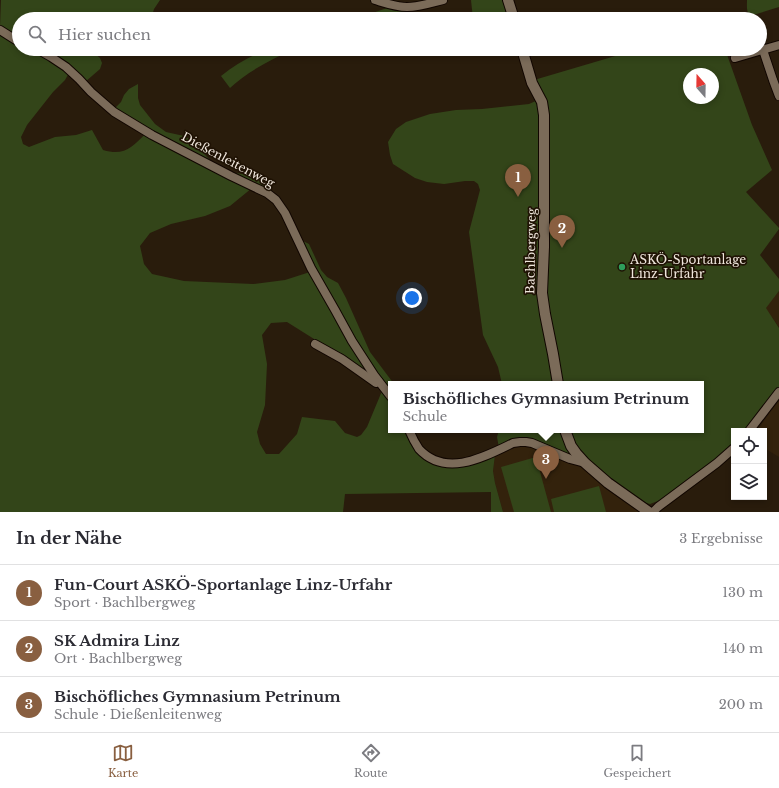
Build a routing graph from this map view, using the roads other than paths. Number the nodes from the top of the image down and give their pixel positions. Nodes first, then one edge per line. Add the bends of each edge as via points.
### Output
1 (375, 0) edge
2 (443, 0) edge
3 (508, 0) edge
4 (512, 12) edge
5 (0, 30) edge
6 (12, 38) edge
7 (779, 45) edge
8 (767, 49) edge
9 (49, 56) edge
10 (524, 56) edge
11 (742, 56) edge
12 (766, 56) edge
13 (735, 58) dead end
14 (779, 96) edge
15 (315, 344) dead end
16 (558, 381) edge
17 (380, 382) junction
18 (779, 392) edge
19 (388, 393) edge
20 (751, 428) edge
21 (410, 433) edge
22 (566, 433) edge
23 (731, 450) edge
24 (585, 463) junction
25 (649, 512) edge
26 (653, 512) edge

1 - 2 street via 406,7
3 - 4 street
5 - 6 street
7 - 8 street
9 - 17 street, Dießenleitenweg via 66,67 114,112 152,135 267,193 276,200 285,213 317,280 352,341
10 - 16 street, Bachlbergweg via 532,83 542,102 544,115 542,293
11 - 13 street
12 - 14 street
15 - 17 street, Dießenleitenweg via 376,383
17 - 19 street, Dießenleitenweg
18 - 20 street
21 - 24 street via 414,442 425,454 451,464 472,461 513,443 526,442
22 - 24 street via 576,454
23 - 26 street
24 - 25 street

